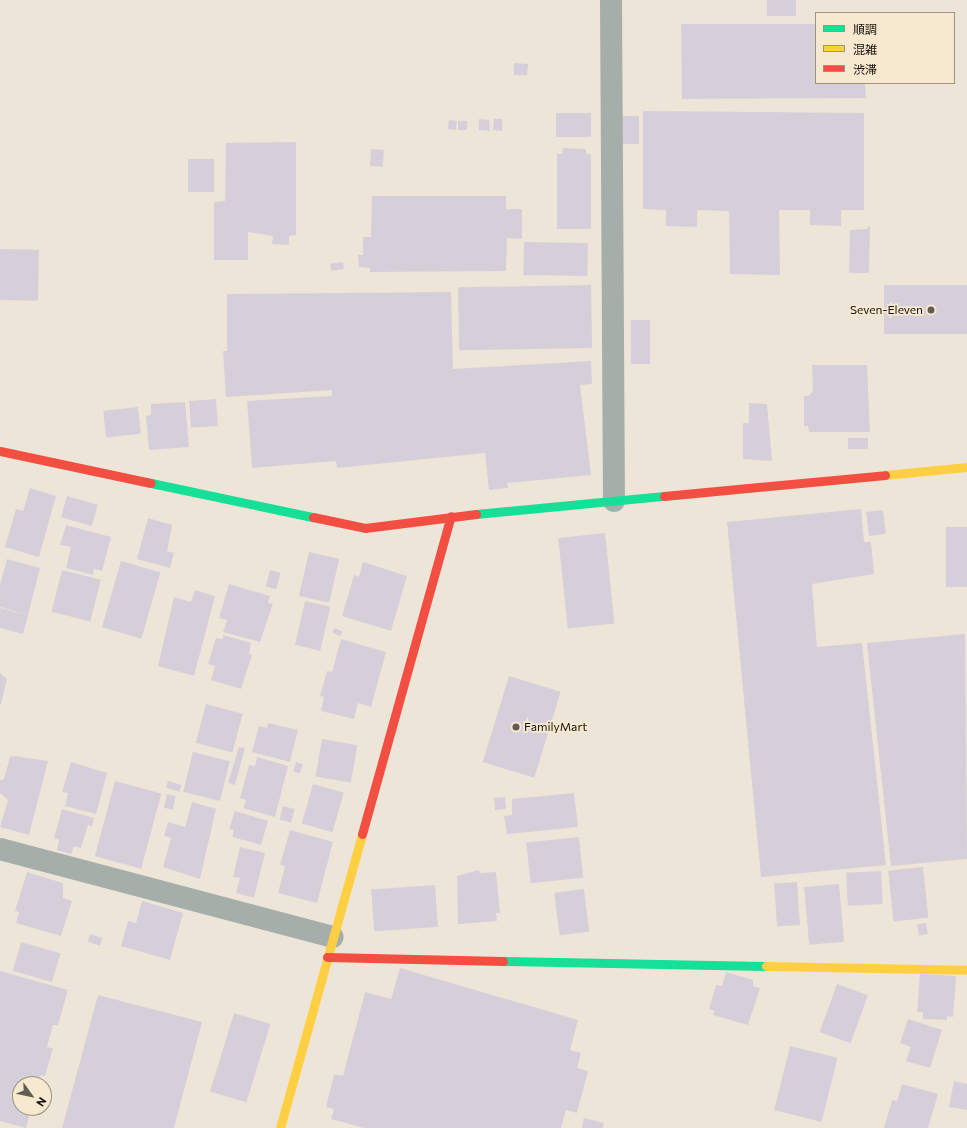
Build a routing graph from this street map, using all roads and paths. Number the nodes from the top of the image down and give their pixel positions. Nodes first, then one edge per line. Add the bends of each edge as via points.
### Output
1 (611, 0) edge
2 (0, 451) edge
3 (967, 467) edge
4 (614, 501) junction
5 (451, 516) junction
6 (0, 849) edge
7 (333, 937) junction
8 (327, 957) junction
9 (967, 970) edge
10 (280, 1128) edge

1 - 4 street
2 - 5 street via 365,528
3 - 4 street
4 - 5 street
5 - 7 street
6 - 7 street
7 - 8 street
8 - 9 street
8 - 10 street

